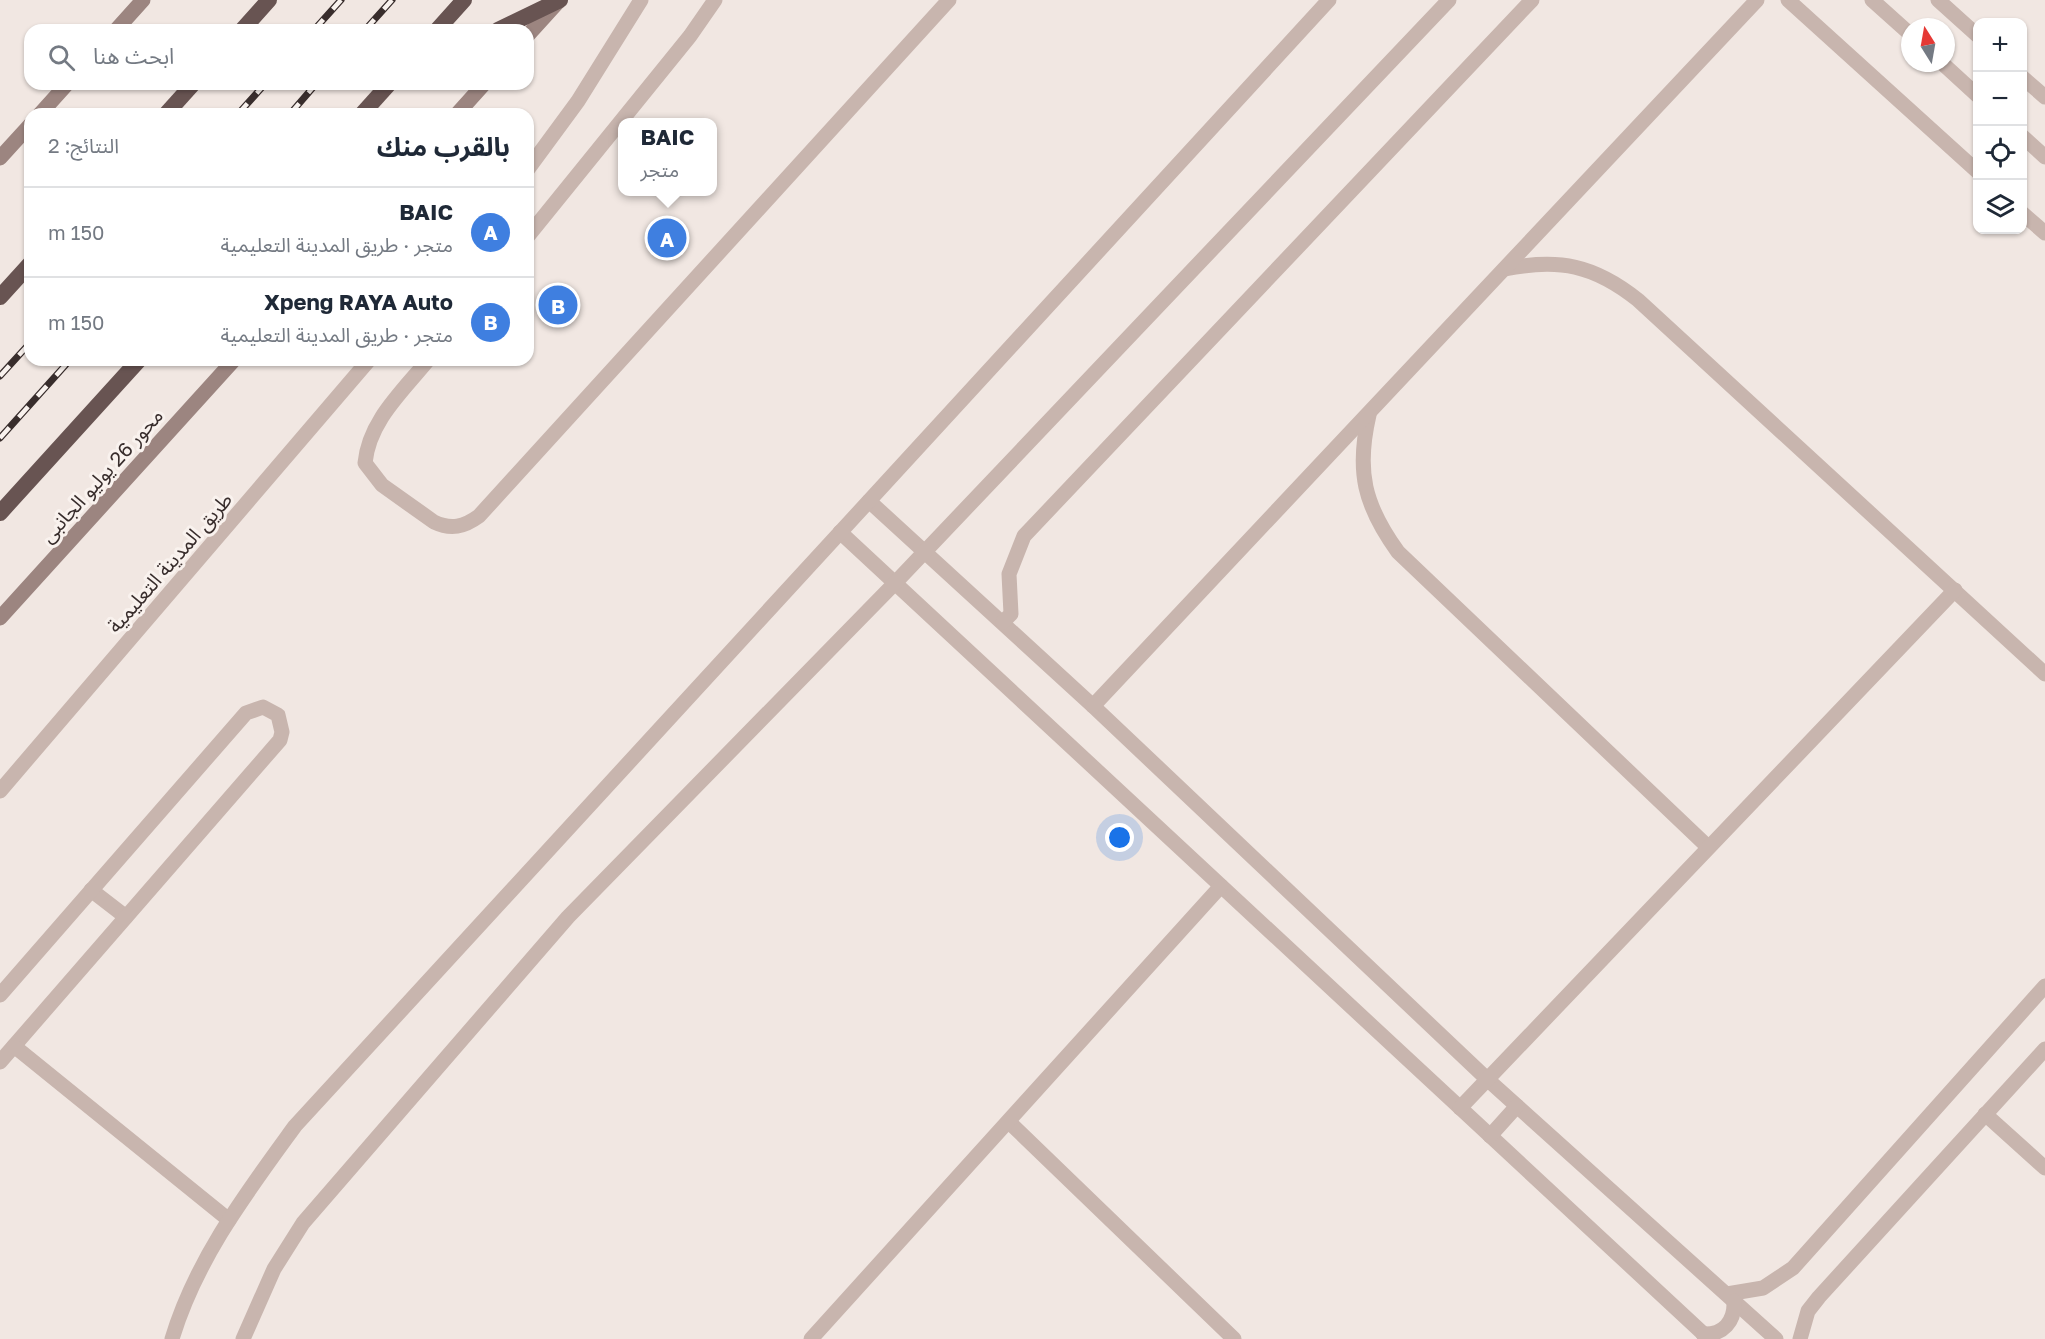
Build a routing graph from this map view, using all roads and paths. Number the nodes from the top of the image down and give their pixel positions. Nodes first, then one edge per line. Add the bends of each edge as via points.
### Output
1 (143, 0) edge
2 (269, 0) edge
3 (464, 0) edge
4 (560, 0) edge
5 (641, 0) edge
6 (715, 0) edge
7 (949, 0) edge
8 (1329, 0) edge
9 (1449, 0) edge
10 (1532, 0) edge
11 (1758, 0) edge
12 (1788, 0) edge
13 (1872, 0) edge
14 (1938, 0) edge
15 (121, 24) edge
16 (247, 24) edge
17 (442, 24) edge
18 (510, 24) edge
19 (1901, 26) edge
20 (534, 29) edge
21 (1973, 32) edge
22 (1952, 72) edge
23 (2027, 81) edge
24 (62, 90) edge
25 (188, 90) edge
26 (384, 90) edge
27 (479, 90) edge
28 (1973, 92) edge
29 (2045, 97) edge
30 (45, 108) edge
31 (171, 108) edge
32 (367, 108) edge
33 (462, 108) edge
34 (623, 118) edge
35 (618, 124) edge
36 (24, 132) edge
37 (2027, 141) edge
38 (2045, 157) edge
39 (0, 158) edge
40 (534, 161) edge
41 (1973, 168) edge
42 (2027, 217) edge
43 (534, 229) edge
44 (2045, 233) edge
45 (1505, 269) junction
46 (24, 271) edge
47 (0, 297) edge
48 (134, 366) edge
49 (229, 366) edge
50 (364, 366) edge
51 (423, 366) edge
52 (1369, 415) junction
53 (869, 501) junction
54 (0, 513) edge
55 (840, 532) junction
56 (924, 551) junction
57 (895, 583) junction
58 (1955, 590) junction
59 (0, 618) edge
60 (1004, 622) junction
61 (2045, 674) edge
62 (1093, 706) junction
63 (0, 791) edge
64 (1708, 848) junction
65 (1221, 886) junction
66 (91, 890) junction
67 (126, 917) junction
68 (2045, 986) edge
69 (0, 995) edge
70 (14, 1046) junction
71 (2045, 1049) edge
72 (0, 1062) edge
73 (1487, 1079) junction
74 (1517, 1106) junction
75 (1460, 1108) junction
76 (1985, 1114) junction
77 (1009, 1122) junction
78 (1490, 1136) junction
79 (2045, 1168) edge
80 (229, 1220) junction
81 (1730, 1298) junction
82 (1706, 1336) edge
83 (172, 1339) edge
84 (243, 1339) edge
85 (811, 1339) edge
86 (1234, 1339) edge
87 (1776, 1339) edge
88 (1800, 1339) edge

1 - 15 main road
2 - 16 highway
3 - 17 highway
4 - 18 highway
4 - 20 main road
5 - 40 street via 584,92
6 - 34 street
7 - 51 street via 479,516 462,526 434,522 382,485 365,463 377,423
8 - 53 street
9 - 56 street
10 - 60 street via 1024,536 1009,574 1011,614
11 - 45 street
12 - 41 street
13 - 19 street
14 - 21 street
22 - 28 street
23 - 29 street
24 - 30 main road
25 - 31 highway
26 - 32 highway
27 - 33 main road
35 - 43 street
36 - 39 main road
37 - 38 street
42 - 44 street
45 - 52 street
45 - 58 street via 1533,263 1562,263 1616,282
46 - 47 highway
48 - 54 highway
49 - 59 main road, محور 26 يوليو الجانبى
50 - 63 street, طريق المدينة التعليمية
52 - 62 street
52 - 64 street via 1362,444 1362,473 1369,502 1398,552
53 - 55 street
53 - 56 street
55 - 57 street
55 - 80 street via 295,1126
56 - 57 street
56 - 60 street
57 - 65 street
57 - 84 street via 568,917 338,1181 303,1223 274,1269
58 - 61 street
58 - 64 street
60 - 62 street
62 - 73 street
64 - 73 street
65 - 75 street
65 - 77 street
66 - 67 street
66 - 67 street via 246,712 263,707 271,710 282,723 280,740
66 - 69 street
67 - 70 street
68 - 81 street via 1793,1268 1763,1288
70 - 72 street
70 - 80 street
71 - 76 street
73 - 74 street
73 - 75 street
74 - 78 street
74 - 81 street
75 - 78 street
76 - 79 street
76 - 88 street via 1819,1297 1808,1311
77 - 85 street
77 - 86 street
78 - 82 street
80 - 83 street via 199,1271
81 - 82 street via 1734,1314 1727,1326
81 - 87 street

